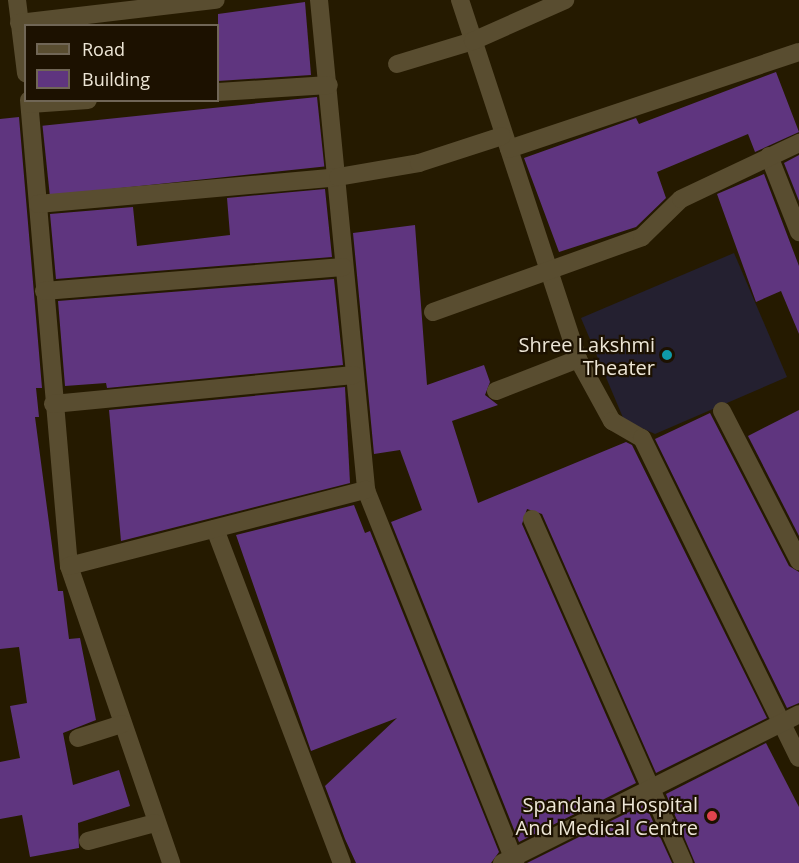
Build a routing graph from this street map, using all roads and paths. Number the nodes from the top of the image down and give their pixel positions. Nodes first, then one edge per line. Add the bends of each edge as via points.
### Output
1 (17, 0) edge
2 (216, 0) edge
3 (319, 0) edge
4 (460, 0) edge
5 (566, 0) edge
6 (19, 23) junction
7 (473, 41) junction
8 (799, 52) edge
9 (24, 59) edge
10 (397, 64) dead end
11 (328, 85) junction
12 (219, 92) edge
13 (29, 102) edge
14 (506, 142) junction
15 (799, 143) edge
16 (769, 156) junction
17 (338, 177) junction
18 (38, 204) junction
19 (799, 231) edge
20 (343, 267) junction
21 (548, 269) junction
22 (44, 291) junction
23 (433, 312) dead end
24 (578, 359) junction
25 (354, 375) junction
26 (496, 392) dead end
27 (53, 404) junction
28 (722, 411) dead end
29 (366, 490) junction
30 (532, 519) dead end
31 (215, 529) junction
32 (799, 561) edge
33 (69, 566) junction
34 (791, 718) edge
35 (122, 724) junction
36 (78, 738) dead end
37 (799, 758) edge
38 (650, 789) junction
39 (155, 823) junction
40 (88, 841) dead end
41 (510, 861) edge
42 (171, 863) edge
43 (342, 863) edge
44 (684, 863) edge

1 - 6 street
2 - 6 street
3 - 11 street
4 - 7 street
5 - 7 street
6 - 9 street
7 - 10 street
7 - 14 street
8 - 14 street
11 - 12 street
11 - 17 street
13 - 18 street
14 - 17 street
14 - 21 street
15 - 16 street
16 - 19 street
16 - 21 street via 681,199 642,237
17 - 18 street
17 - 20 street
18 - 22 street
20 - 22 street
20 - 25 street
21 - 23 street
21 - 24 street
22 - 27 street
24 - 26 street
24 - 34 street via 612,421 642,438
25 - 27 street
25 - 29 street
27 - 33 street
28 - 32 street
29 - 31 street
29 - 41 street
30 - 38 street
31 - 33 street
31 - 43 street
33 - 35 street
34 - 37 street
34 - 38 street
35 - 36 street
35 - 39 street
38 - 41 street
38 - 44 street
39 - 40 street
39 - 42 street

